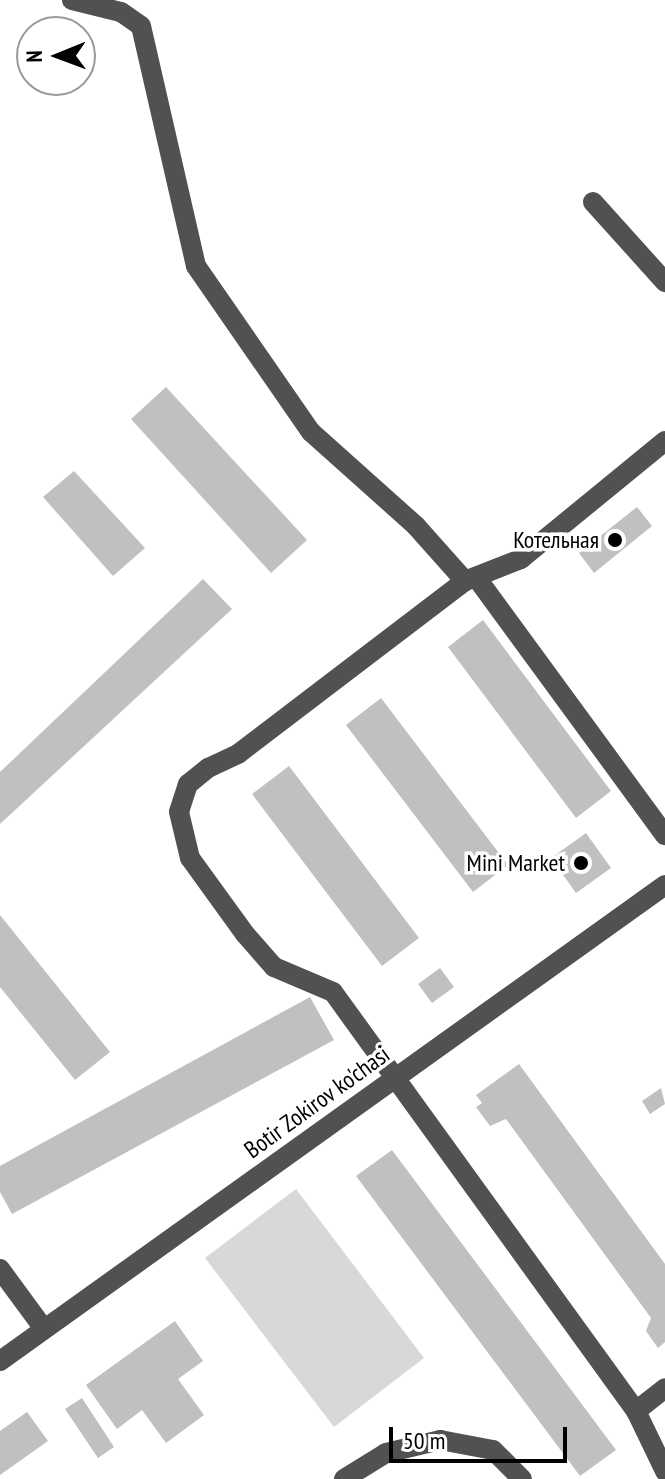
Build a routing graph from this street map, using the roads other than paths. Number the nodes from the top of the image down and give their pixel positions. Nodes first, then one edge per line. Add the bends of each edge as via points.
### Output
1 (72, 0) edge
2 (593, 202) dead end
3 (665, 282) edge
4 (665, 441) edge
5 (470, 579) junction
6 (665, 835) edge
7 (665, 885) edge
8 (394, 1079) junction
9 (0, 1269) edge
10 (44, 1329) junction
11 (0, 1361) edge
12 (665, 1388) edge
13 (636, 1411) junction
14 (665, 1471) edge
15 (344, 1479) edge
16 (522, 1479) edge
17 (655, 1479) edge

1 - 5 street via 121,12 141,26 196,266 311,432
2 - 3 street
4 - 5 street via 521,559
5 - 6 street
5 - 8 street via 238,754 188,784 179,812 190,858 245,934 274,967 333,992
7 - 8 street, Botir Zokirov ko'chasi
8 - 10 street, Botir Zokirov ko'chasi
8 - 13 street
9 - 10 street
10 - 11 street, Botir Zokirov ko'chasi
12 - 13 street
13 - 14 street
14 - 17 street
15 - 16 street via 386,1453 440,1440 493,1450

